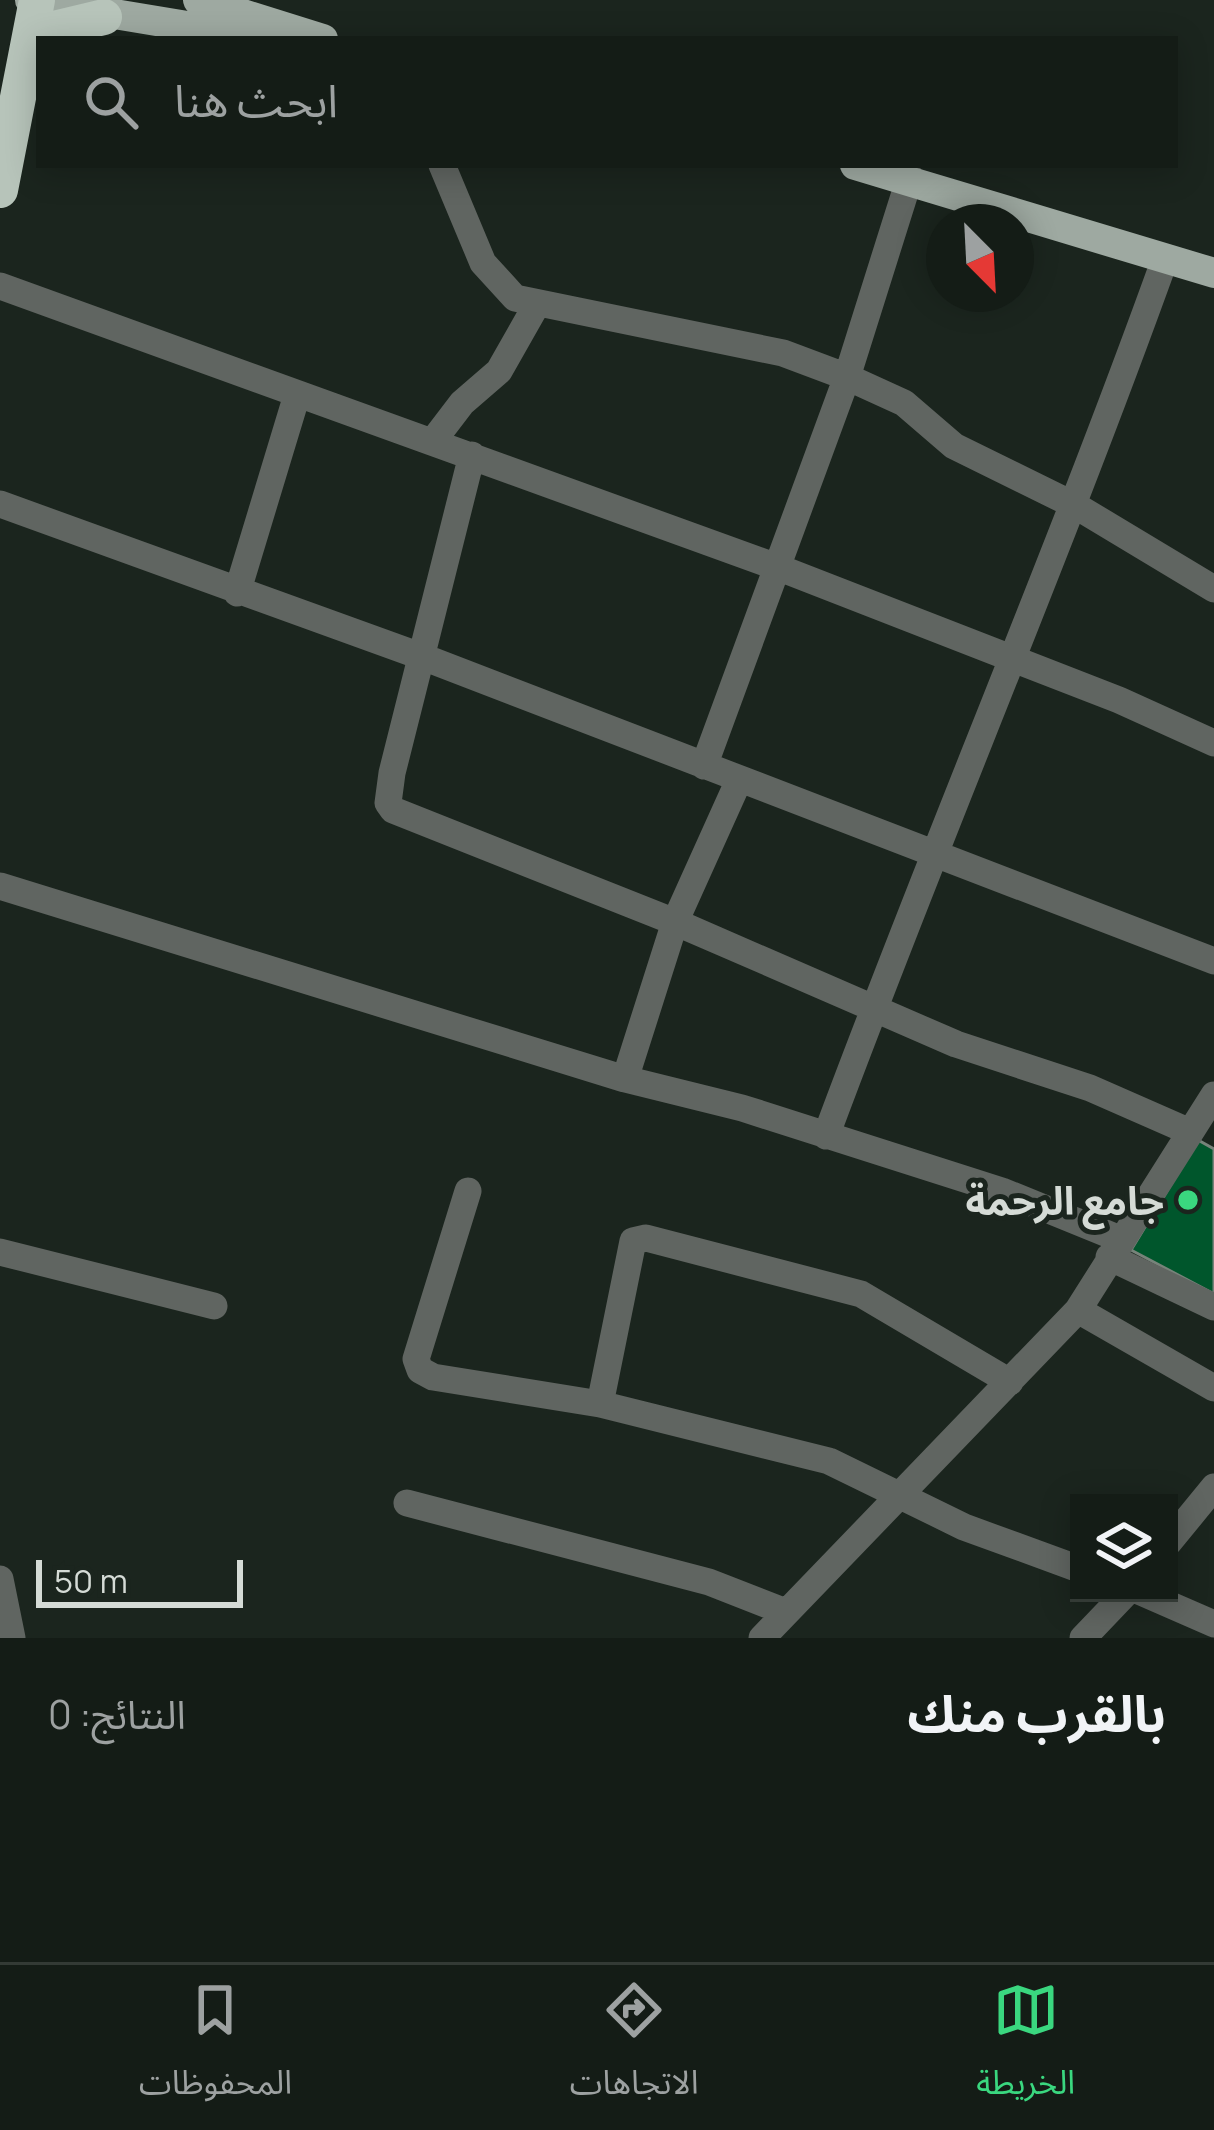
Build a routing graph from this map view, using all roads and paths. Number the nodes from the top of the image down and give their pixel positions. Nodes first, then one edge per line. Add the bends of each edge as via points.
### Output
1 (198, 0) edge
2 (34, 1) edge
3 (104, 16) junction
4 (45, 36) edge
5 (244, 36) edge
6 (312, 36) edge
7 (36, 42) edge
8 (443, 168) edge
9 (868, 168) edge
10 (910, 178) junction
11 (0, 190) edge
12 (1165, 259) junction
13 (1214, 273) edge
14 (0, 286) edge
15 (536, 304) junction
16 (848, 377) junction
17 (297, 394) junction
18 (433, 441) junction
19 (472, 455) junction
20 (0, 504) edge
21 (1076, 506) junction
22 (777, 567) junction
23 (1214, 589) edge
24 (237, 593) junction
25 (423, 657) junction
26 (1010, 659) junction
27 (1214, 743) edge
28 (704, 766) junction
29 (739, 780) junction
30 (939, 852) junction
31 (0, 886) edge
32 (676, 922) junction
33 (1214, 961) edge
34 (874, 1006) junction
35 (625, 1079) junction
36 (1212, 1103) edge
37 (1188, 1131) junction
38 (826, 1136) junction
39 (468, 1191) dead end
40 (1115, 1248) junction
41 (0, 1252) edge
42 (214, 1306) dead end
43 (1214, 1307) edge
44 (1078, 1310) junction
45 (1010, 1382) junction
46 (1214, 1388) edge
47 (600, 1404) junction
48 (1214, 1487) edge
49 (901, 1496) junction
50 (407, 1504) dead end
51 (1178, 1530) edge
52 (1070, 1566) edge
53 (0, 1579) edge
54 (1117, 1602) edge
55 (1164, 1602) edge
56 (786, 1612) junction
57 (1214, 1624) edge
58 (12, 1638) edge
59 (762, 1638) edge
60 (1083, 1638) edge

1 - 6 main road
2 - 3 main road
2 - 7 highway
3 - 4 highway
3 - 5 main road
7 - 11 highway
8 - 15 street via 483,263 514,298
9 - 10 main road
10 - 12 main road
10 - 16 street
12 - 13 main road
12 - 21 street
14 - 17 street
15 - 16 street via 783,353
15 - 18 street via 499,371
16 - 21 street via 904,404 954,446
16 - 22 street
17 - 18 street
17 - 24 street
18 - 19 street
19 - 22 street
19 - 25 street
20 - 24 street
21 - 23 street
21 - 26 street
22 - 26 street
22 - 28 street
24 - 25 street
25 - 28 street
25 - 32 street via 392,773 393,810
26 - 27 street
26 - 30 street
28 - 29 street
29 - 30 street
29 - 32 street
30 - 33 street
30 - 34 street
31 - 35 street
32 - 34 street
32 - 35 street
34 - 37 street
34 - 38 street
35 - 38 street
36 - 37 street
37 - 40 street
38 - 40 street via 1002,1191
39 - 47 street via 416,1359 420,1370
40 - 43 street
40 - 44 street
41 - 42 street
44 - 45 street
44 - 46 street
45 - 47 street via 862,1294 646,1238 633,1241
45 - 49 street
47 - 49 street via 829,1461
48 - 51 street
49 - 52 street
49 - 56 street
50 - 56 street via 709,1582
53 - 58 street
54 - 60 street
55 - 57 street
56 - 59 street

